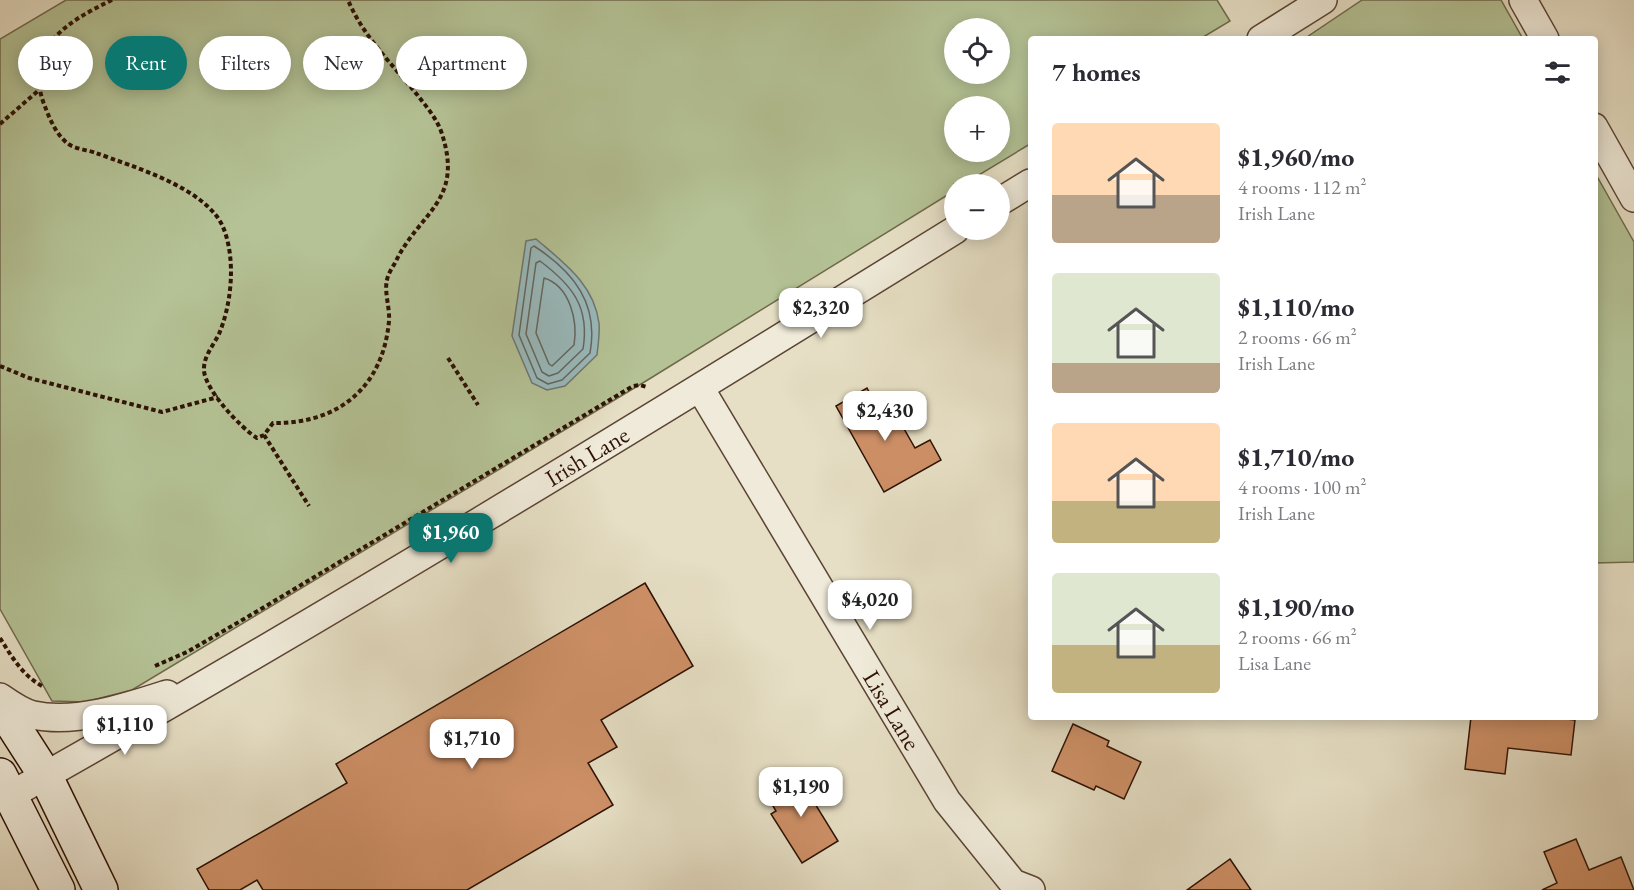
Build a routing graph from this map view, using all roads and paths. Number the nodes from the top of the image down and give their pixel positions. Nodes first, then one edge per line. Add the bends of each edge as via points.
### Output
1 (112, 0) edge
2 (348, 0) edge
3 (1323, 0) edge
4 (1524, 0) edge
5 (55, 36) edge
6 (1266, 36) edge
7 (1543, 36) edge
8 (39, 90) joint
9 (0, 124) edge
10 (1598, 135) edge
11 (1028, 184) edge
12 (1010, 195) edge
13 (1634, 198) edge
14 (944, 237) edge
15 (448, 358) dead end
16 (0, 366) edge
17 (700, 388) junction
18 (218, 397) junction
19 (477, 405) dead end
20 (663, 410) junction
21 (264, 435) junction
22 (309, 506) dead end
23 (0, 638) edge
24 (149, 669) dead end
25 (217, 678) junction
26 (51, 691) dead end
27 (0, 697) edge
28 (0, 705) edge
29 (45, 775) junction
30 (5, 785) edge
31 (1016, 888) edge
32 (58, 890) edge
33 (101, 890) edge

1 - 5 path
2 - 21 path via 366,34 433,115 447,155 446,184 439,204 403,246 387,280 389,319 384,349 373,374 337,411 290,424 273,423
3 - 6 street
4 - 7 street
8 - 9 path
8 - 18 path via 52,124 68,144 187,191 206,205 222,225 231,254 230,278 220,332 206,358 204,371
10 - 13 street
11 - 12 street
14 - 17 street, Irish Lane
15 - 19 path
16 - 18 path via 28,378 162,412
17 - 20 street, Irish Lane
17 - 31 street, Lisa Lane via 946,801
18 - 21 path via 245,430 257,438
20 - 24 path via 646,387 633,386 187,652
20 - 25 street, Irish Lane
21 - 22 path
23 - 26 path via 31,680
25 - 27 street, Irish Lane via 140,703 85,715 34,715
25 - 29 street, Irish Lane
28 - 29 main road
29 - 30 street, Irish Lane
29 - 33 main road
30 - 32 main road

